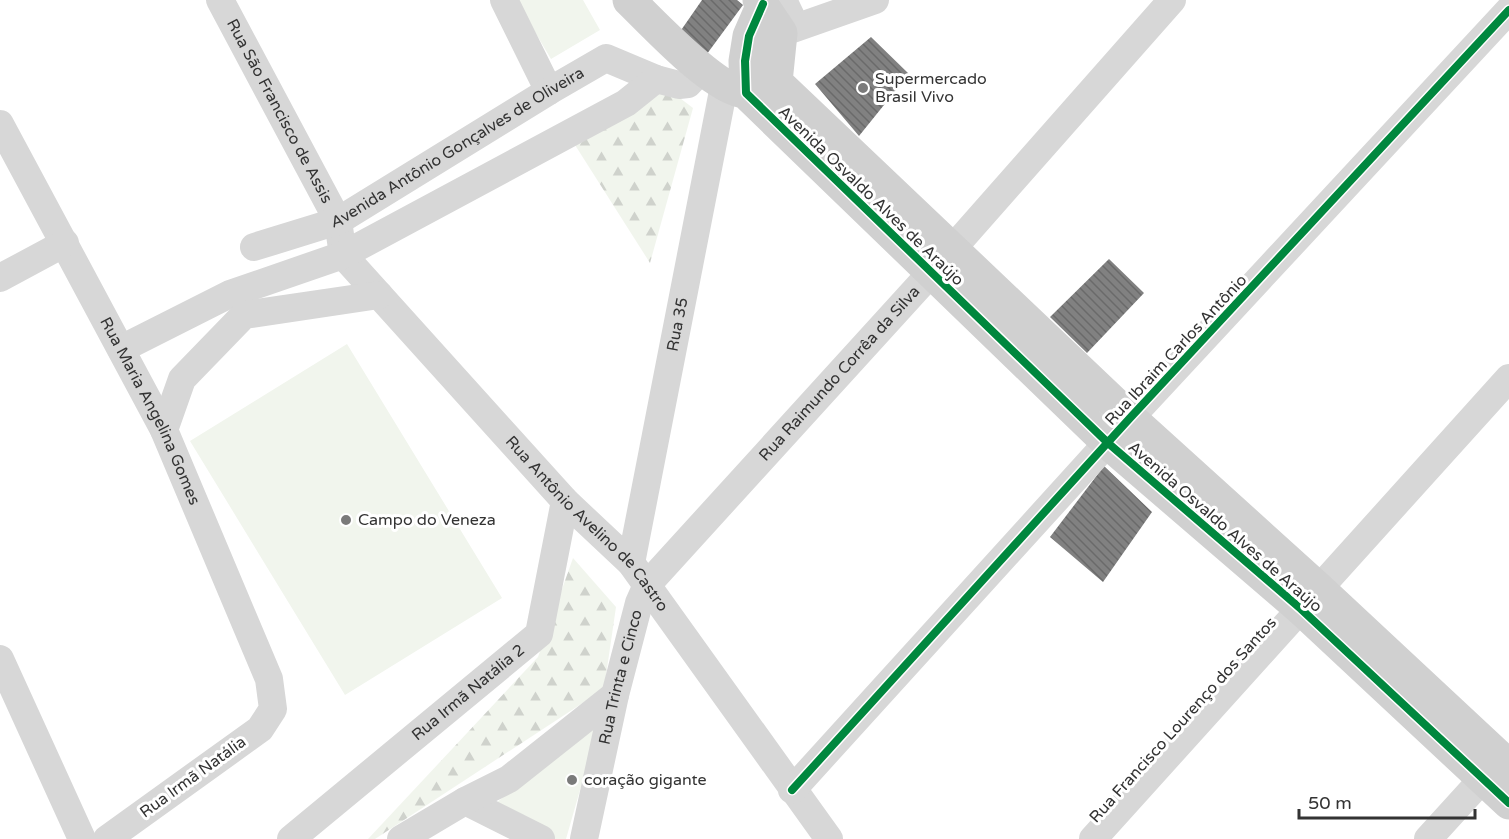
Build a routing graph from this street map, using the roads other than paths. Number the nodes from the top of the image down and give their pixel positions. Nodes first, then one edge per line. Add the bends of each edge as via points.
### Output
1 (220, 0) edge
2 (504, 0) edge
3 (629, 0) edge
4 (875, 0) edge
5 (1172, 0) edge
6 (768, 1) edge
7 (1509, 10) edge
8 (789, 30) junction
9 (656, 79) junction
10 (724, 82) junction
11 (776, 82) junction
12 (549, 91) junction
13 (0, 124) edge
14 (338, 221) junction
15 (65, 243) junction
16 (254, 247) dead end
17 (343, 255) junction
18 (941, 261) junction
19 (0, 278) edge
20 (379, 295) junction
21 (121, 349) junction
22 (1509, 378) edge
23 (1130, 418) junction
24 (164, 430) junction
25 (1108, 443) junction
26 (565, 501) junction
27 (639, 574) junction
28 (1310, 599) junction
29 (0, 659) edge
30 (615, 695) junction
31 (273, 709) joint
32 (1500, 763) edge
33 (792, 790) junction
34 (465, 801) junction
35 (1509, 803) edge
36 (82, 839) edge
37 (107, 839) edge
38 (291, 839) edge
39 (401, 839) edge
40 (541, 839) edge
41 (584, 839) edge
42 (829, 839) edge
43 (1093, 839) edge
44 (1428, 839) edge

1 - 14 street, Rua São Francisco de Assis
2 - 12 street
3 - 10 street, Avenida Osvaldo Alves de Araújo
4 - 8 street
5 - 18 street, Rua Raimundo Corrêa da Silva
6 - 8 street
6 - 10 street via 749,36 745,61
7 - 23 street, Rua Ibraim Carlos Antônio
8 - 11 street
9 - 10 street via 679,85
9 - 12 street, Avenida Antônio Gonçalves de Oliveira via 606,58
9 - 17 street via 626,104
10 - 11 street
10 - 18 street, Avenida Osvaldo Alves de Araújo
10 - 27 street, Rua 35
11 - 18 street, Avenida Osvaldo Alves de Araújo
12 - 14 street, Avenida Antônio Gonçalves de Oliveira
13 - 15 street, Rua Maria Angelina Gomes
14 - 16 street, Avenida Antônio Gonçalves de Oliveira
14 - 17 street
15 - 19 street
15 - 21 street, Rua Maria Angelina Gomes
17 - 20 street, Rua Antônio Avelino de Castro
17 - 21 street via 230,294
18 - 23 street, Avenida Osvaldo Alves de Araújo
18 - 25 street, Avenida Osvaldo Alves de Araújo
18 - 27 street, Rua Raimundo Corrêa da Silva
20 - 24 street via 244,315 182,379
20 - 26 street, Rua Antônio Avelino de Castro
21 - 24 street, Rua Maria Angelina Gomes
22 - 28 street, Rua Francisco Lourenço dos Santos
23 - 25 street, Rua Ibraim Carlos Antônio
23 - 28 street, Avenida Osvaldo Alves de Araújo
24 - 31 street, Rua Maria Angelina Gomes via 269,679
25 - 28 street, Avenida Osvaldo Alves de Araújo
25 - 33 street, Rua Ibraim Carlos Antônio
26 - 27 street, Rua Antônio Avelino de Castro
26 - 38 street, Rua Irmã Natália 2 via 539,634
27 - 30 street, Rua Trinta e Cinco via 639,603
27 - 33 street, Rua Antônio Avelino de Castro
28 - 32 street, Avenida Osvaldo Alves de Araújo
28 - 43 street, Rua Francisco Lourenço dos Santos
29 - 36 street
30 - 34 street via 509,779
30 - 41 street, Rua Trinta e Cinco
31 - 37 street, Rua Irmã Natália via 260,729
32 - 35 street, Avenida Osvaldo Alves de Araújo
32 - 44 street
33 - 42 street, Rua Antônio Avelino de Castro
34 - 39 street
34 - 40 street

